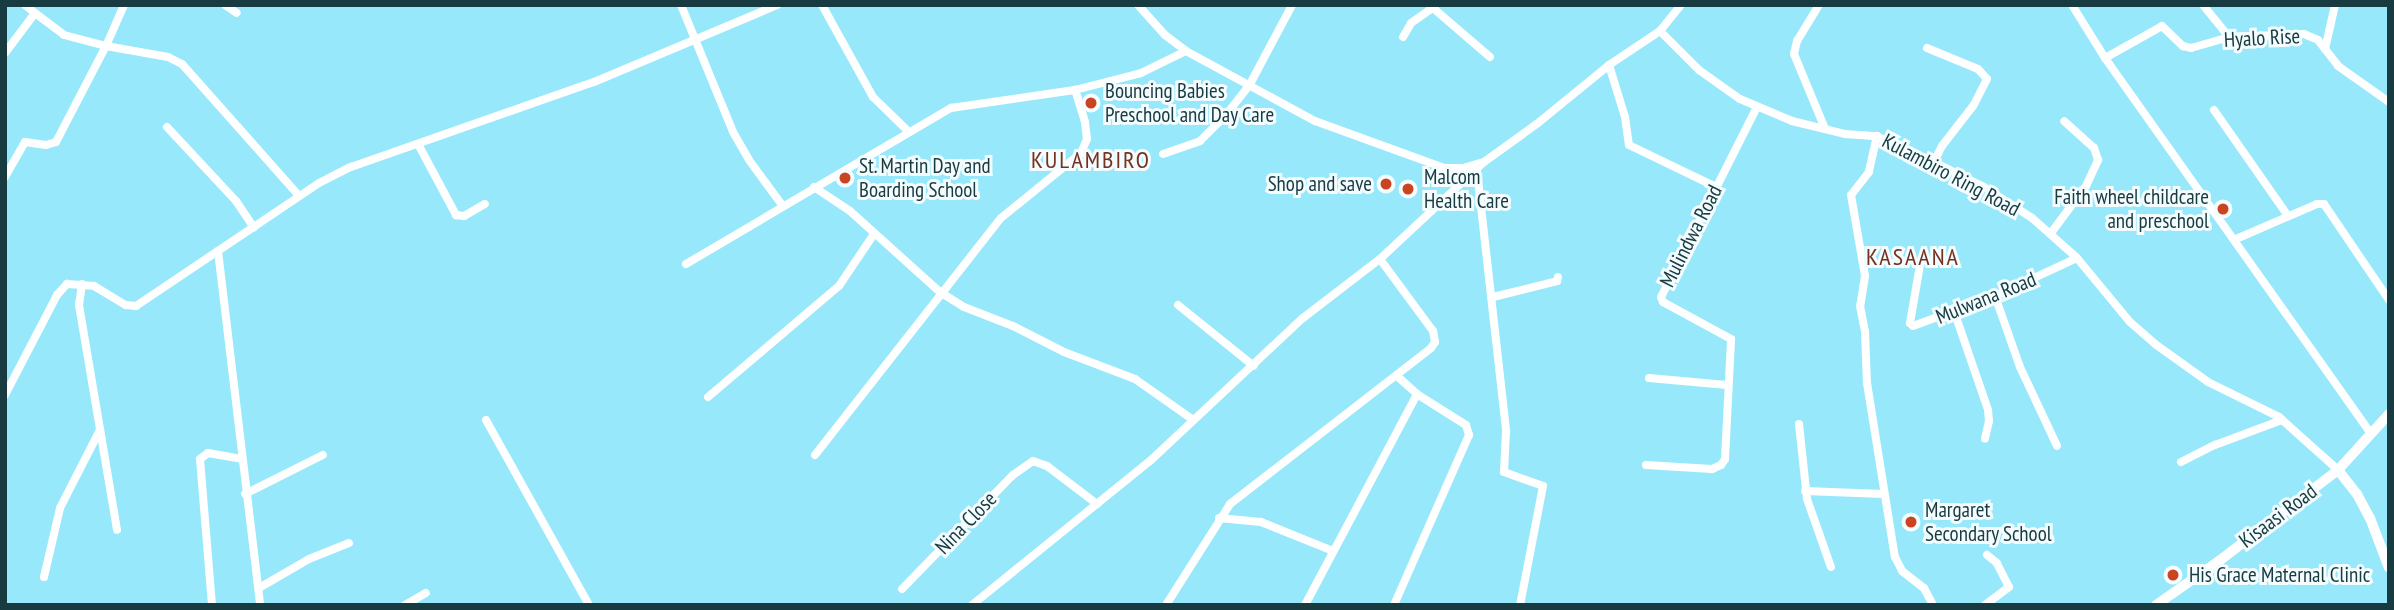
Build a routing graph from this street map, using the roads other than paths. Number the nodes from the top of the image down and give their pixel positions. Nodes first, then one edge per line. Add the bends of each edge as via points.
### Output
1 (25, 5) edge
2 (124, 5) edge
3 (225, 5) edge
4 (681, 5) edge
5 (777, 5) edge
6 (822, 5) edge
7 (1138, 5) edge
8 (1292, 5) edge
9 (1681, 5) edge
10 (1819, 5) edge
11 (2072, 5) edge
12 (2203, 5) edge
13 (2335, 5) edge
14 (1434, 6) edge
15 (35, 13) junction
16 (237, 13) dead end
17 (1660, 31) junction
18 (695, 37) junction
19 (1403, 37) dead end
20 (2229, 37) junction
21 (106, 46) junction
22 (1927, 48) dead end
23 (2325, 49) junction
24 (1186, 51) junction
25 (5, 53) edge
26 (1490, 57) dead end
27 (2105, 58) junction
28 (1609, 65) junction
29 (1249, 86) junction
30 (1075, 90) junction
31 (2389, 102) edge
32 (1757, 107) junction
33 (2214, 110) dead end
34 (2064, 121) dead end
35 (167, 127) dead end
36 (1825, 129) junction
37 (909, 132) junction
38 (1877, 135) junction
39 (418, 144) junction
40 (1163, 154) dead end
41 (1484, 162) junction
42 (1934, 162) junction
43 (1477, 170) junction
44 (5, 177) edge
45 (814, 187) junction
46 (1716, 187) junction
47 (299, 196) junction
48 (485, 204) dead end
49 (782, 205) junction
50 (2288, 216) junction
51 (254, 228) junction
52 (2051, 233) junction
53 (874, 234) junction
54 (2236, 239) junction
55 (218, 251) junction
56 (2077, 258) junction
57 (1380, 259) junction
58 (686, 264) dead end
59 (1920, 265) dead end
60 (1558, 277) dead end
61 (82, 284) junction
62 (940, 292) junction
63 (1995, 296) junction
64 (1493, 297) junction
65 (2389, 300) edge
66 (1178, 305) dead end
67 (1954, 311) junction
68 (1254, 366) junction
69 (1396, 375) junction
70 (1649, 378) dead end
71 (1727, 386) junction
72 (1418, 394) junction
73 (5, 395) edge
74 (708, 397) dead end
75 (2389, 414) edge
76 (1192, 419) junction
77 (486, 420) dead end
78 (2282, 420) junction
79 (1799, 424) dead end
80 (100, 430) junction
81 (2371, 433) junction
82 (1984, 439) dead end
83 (2057, 446) dead end
84 (323, 455) dead end
85 (815, 455) dead end
86 (241, 459) junction
87 (2181, 463) dead end
88 (1646, 465) dead end
89 (2338, 470) junction
90 (1805, 491) junction
91 (245, 494) junction
92 (1884, 494) junction
93 (1097, 504) junction
94 (1219, 517) junction
95 (117, 530) dead end
96 (349, 543) dead end
97 (1333, 551) junction
98 (1987, 555) dead end
99 (1831, 567) dead end
100 (2389, 568) edge
101 (44, 577) dead end
102 (259, 588) junction
103 (902, 589) dead end
104 (426, 593) dead end
105 (212, 605) edge
106 (260, 605) edge
107 (405, 605) edge
108 (589, 605) edge
109 (972, 605) edge
110 (1166, 605) edge
111 (1305, 605) edge
112 (1394, 605) edge
113 (1520, 605) edge
114 (1933, 605) edge
115 (1985, 605) edge
116 (2156, 605) edge

1 - 15 street
2 - 21 street
3 - 16 street
4 - 18 street
5 - 18 street
6 - 37 street via 873,97
7 - 24 street
8 - 29 street
9 - 17 street
10 - 36 street via 1794,54
11 - 27 street
12 - 20 street
13 - 23 street
14 - 19 street via 1411,23
14 - 26 street
15 - 21 street via 64,35
15 - 25 street
17 - 28 street
17 - 32 street, Kulambiro Ring Road via 1699,70
18 - 39 street via 594,82
18 - 49 street via 733,132
20 - 23 street, Hyalo Rise via 2304,34
20 - 27 street, Hyalo Rise via 2187,48 2158,27
21 - 44 street via 59,137 52,145 25,142
21 - 47 street via 168,57 182,64
22 - 42 street via 1978,69 1987,79
23 - 31 street, Hyalo Rise via 2338,66
24 - 29 street
24 - 30 street via 1141,73
27 - 54 street
28 - 41 street
28 - 46 street via 1629,145
29 - 40 street via 1200,141
29 - 41 street via 1315,121 1422,162 1444,168
30 - 37 street via 957,106
30 - 62 street via 1087,139 1081,153 1001,218
32 - 36 street, Kulambiro Ring Road
32 - 46 street, Mulindwa Road
33 - 50 street
34 - 52 street via 2094,148 2098,160 2086,186
35 - 51 street via 236,201
36 - 38 street, Kulambiro Ring Road
37 - 45 street
38 - 42 street, Kulambiro Ring Road
38 - 92 street via 1869,172 1851,195 1865,276 1860,306
39 - 47 street via 351,167
39 - 48 street via 456,215 464,216
41 - 43 street
42 - 52 street, Kulambiro Ring Road via 1984,187
43 - 57 street
43 - 64 street
45 - 49 street
45 - 53 street
46 - 71 street, Mulindwa Road via 1661,297 1731,339
47 - 51 street
49 - 58 street
50 - 54 street
50 - 65 street via 2324,204
51 - 55 street
52 - 56 street, Kulambiro Ring Road
53 - 62 street
53 - 74 street via 839,286
54 - 81 street
55 - 61 street via 136,306
55 - 86 street
56 - 63 street, Mulwana Road
56 - 78 street, Kulambiro Ring Road via 2130,322 2155,344 2208,382
57 - 68 street via 1303,318
57 - 69 street via 1435,337 1432,348
59 - 67 street, Mulwana Road via 1911,325
60 - 64 street via 1557,281
61 - 73 street via 61,289
61 - 80 street via 79,305
62 - 76 street via 1064,352 1135,379
62 - 85 street via 923,320
63 - 67 street, Mulwana Road
63 - 83 street via 2020,367
64 - 113 street via 1506,431 1504,472 1542,486
66 - 68 street
67 - 82 street via 1987,410
68 - 76 street
69 - 72 street
69 - 94 street via 1254,482
70 - 71 street
71 - 88 street, Mulindwa Road via 1725,459 1721,465 1701,470
72 - 97 street
72 - 112 street via 1466,425 1469,435
75 - 81 main road, Kisaasi Road
76 - 93 street
77 - 108 street
78 - 87 street via 2215,444
78 - 89 street, Kulambiro Ring Road
79 - 90 street
80 - 95 street
80 - 101 street via 60,508
81 - 89 main road, Kisaasi Road
84 - 91 street
86 - 91 street
86 - 105 street via 208,453 201,459
89 - 100 street via 2370,518
89 - 116 main road, Kisaasi Road
90 - 92 street
90 - 99 street
91 - 102 street
92 - 114 street via 1895,557
93 - 103 street, Nina Close via 1047,466 1033,461 1013,475
93 - 109 street
94 - 97 street via 1276,527
94 - 110 street
96 - 102 street via 309,559
97 - 111 street
98 - 115 street via 1997,563 2009,587
102 - 106 street
104 - 107 street

